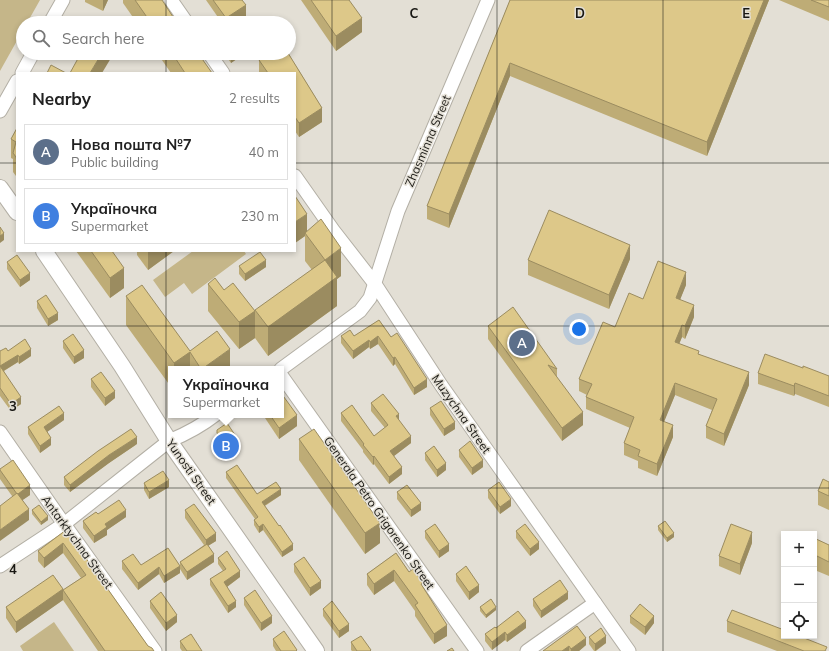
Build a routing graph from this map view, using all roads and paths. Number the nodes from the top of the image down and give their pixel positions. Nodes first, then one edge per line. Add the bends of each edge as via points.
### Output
1 (63, 0) edge
2 (171, 0) edge
3 (488, 0) edge
4 (54, 16) edge
5 (183, 16) edge
6 (29, 60) edge
7 (213, 60) edge
8 (23, 72) edge
9 (221, 72) edge
10 (16, 83) edge
11 (0, 111) edge
12 (296, 177) edge
13 (0, 188) edge
14 (16, 211) edge
15 (45, 252) edge
16 (375, 284) junction
17 (284, 367) edge
18 (284, 379) edge
19 (212, 418) edge
20 (0, 432) edge
21 (169, 441) junction
22 (64, 524) junction
23 (0, 566) edge
24 (595, 604) junction
25 (155, 651) edge
26 (316, 651) edge
27 (477, 651) edge
28 (527, 651) edge
29 (628, 651) edge

1 - 4 street
2 - 5 street
3 - 16 street, Zhasminna Street via 398,210
6 - 8 street
7 - 9 street
10 - 11 street
12 - 16 street, Muzychna Street
13 - 14 street
15 - 21 street, Yunosti Street
16 - 17 street, Zhasminna Street via 370,298 360,311
16 - 24 street, Muzychna Street via 441,385
18 - 27 street, Generala Petro Grigorenko Street
19 - 21 street
20 - 22 street, Antarktychna Street
21 - 22 street
21 - 26 street, Yunosti Street
22 - 23 street
22 - 25 street, Antarktychna Street
24 - 28 street
24 - 29 street, Muzychna Street

